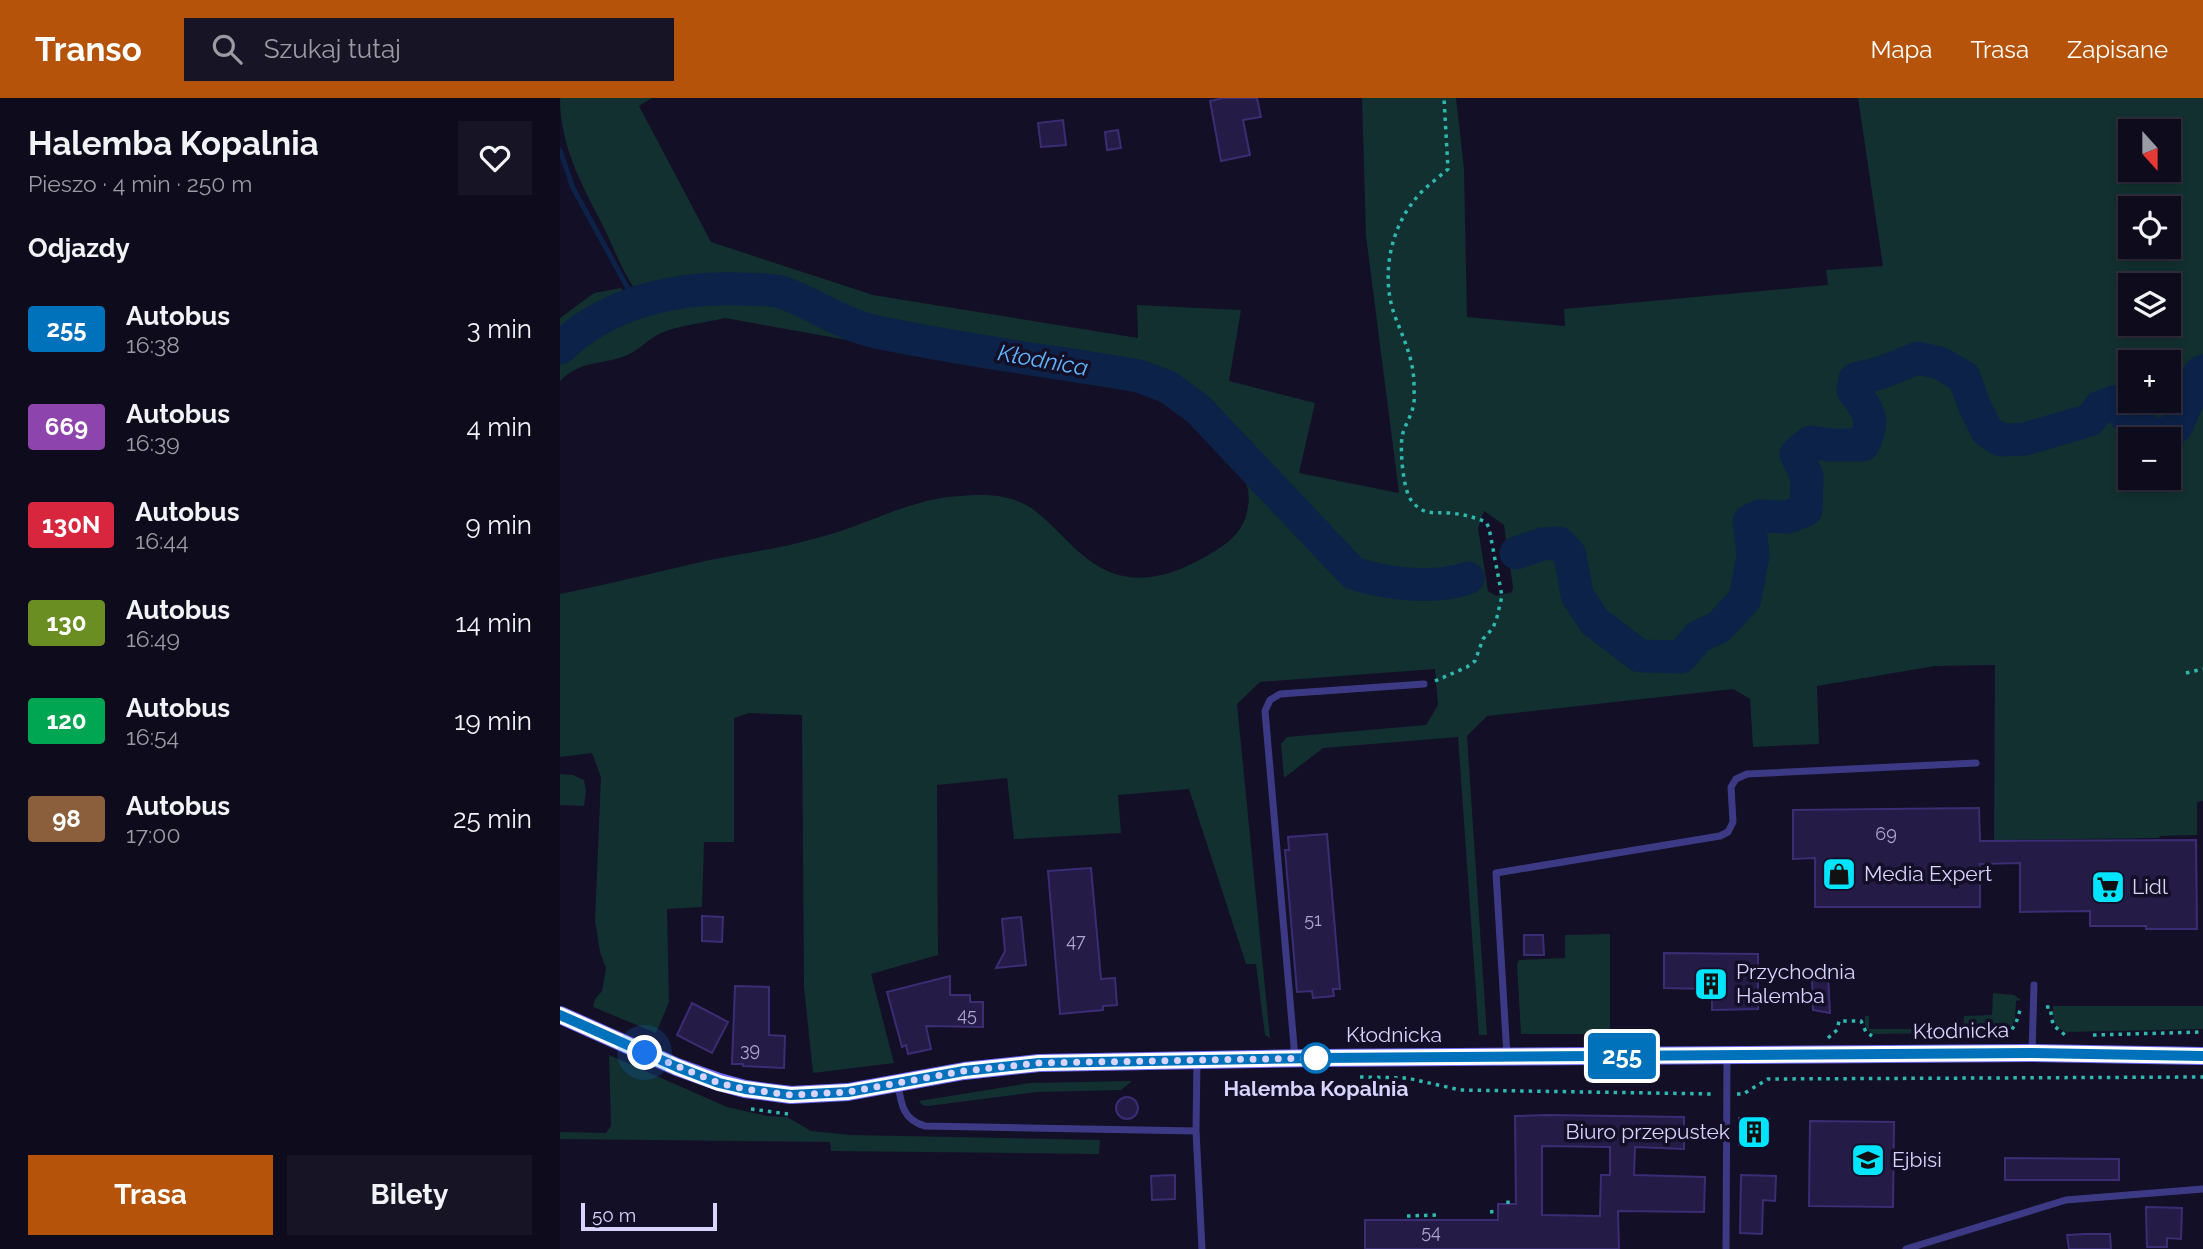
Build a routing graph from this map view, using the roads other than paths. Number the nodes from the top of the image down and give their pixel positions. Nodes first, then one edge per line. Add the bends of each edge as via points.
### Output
1 (1424, 684) road end
2 (1976, 763) dead end
3 (2034, 985) dead end
4 (560, 1015) edge
5 (2032, 1053) junction
6 (1727, 1055) junction
7 (2203, 1056) edge
8 (1507, 1057) junction
9 (1295, 1059) junction
10 (1197, 1060) junction
11 (898, 1083) junction
12 (1196, 1131) junction
13 (2203, 1189) edge
14 (1202, 1249) edge
15 (1726, 1249) edge
16 (1906, 1249) edge

1 - 9 lane via 1280,694 1270,700 1265,711
2 - 8 lane via 1747,774 1731,787 1733,822 1720,836 1496,873
3 - 5 lane
4 - 11 street, Kłodnicka via 677,1067 745,1089 819,1094
5 - 6 street, Kłodnicka
5 - 7 street, Kłodnicka
6 - 8 street, Kłodnicka
6 - 15 lane
8 - 9 street, Kłodnicka
9 - 10 street, Kłodnicka
10 - 11 street, Kłodnicka via 1039,1063
10 - 12 lane
11 - 12 lane via 904,1112 925,1126
12 - 14 lane
13 - 16 lane via 2066,1200

